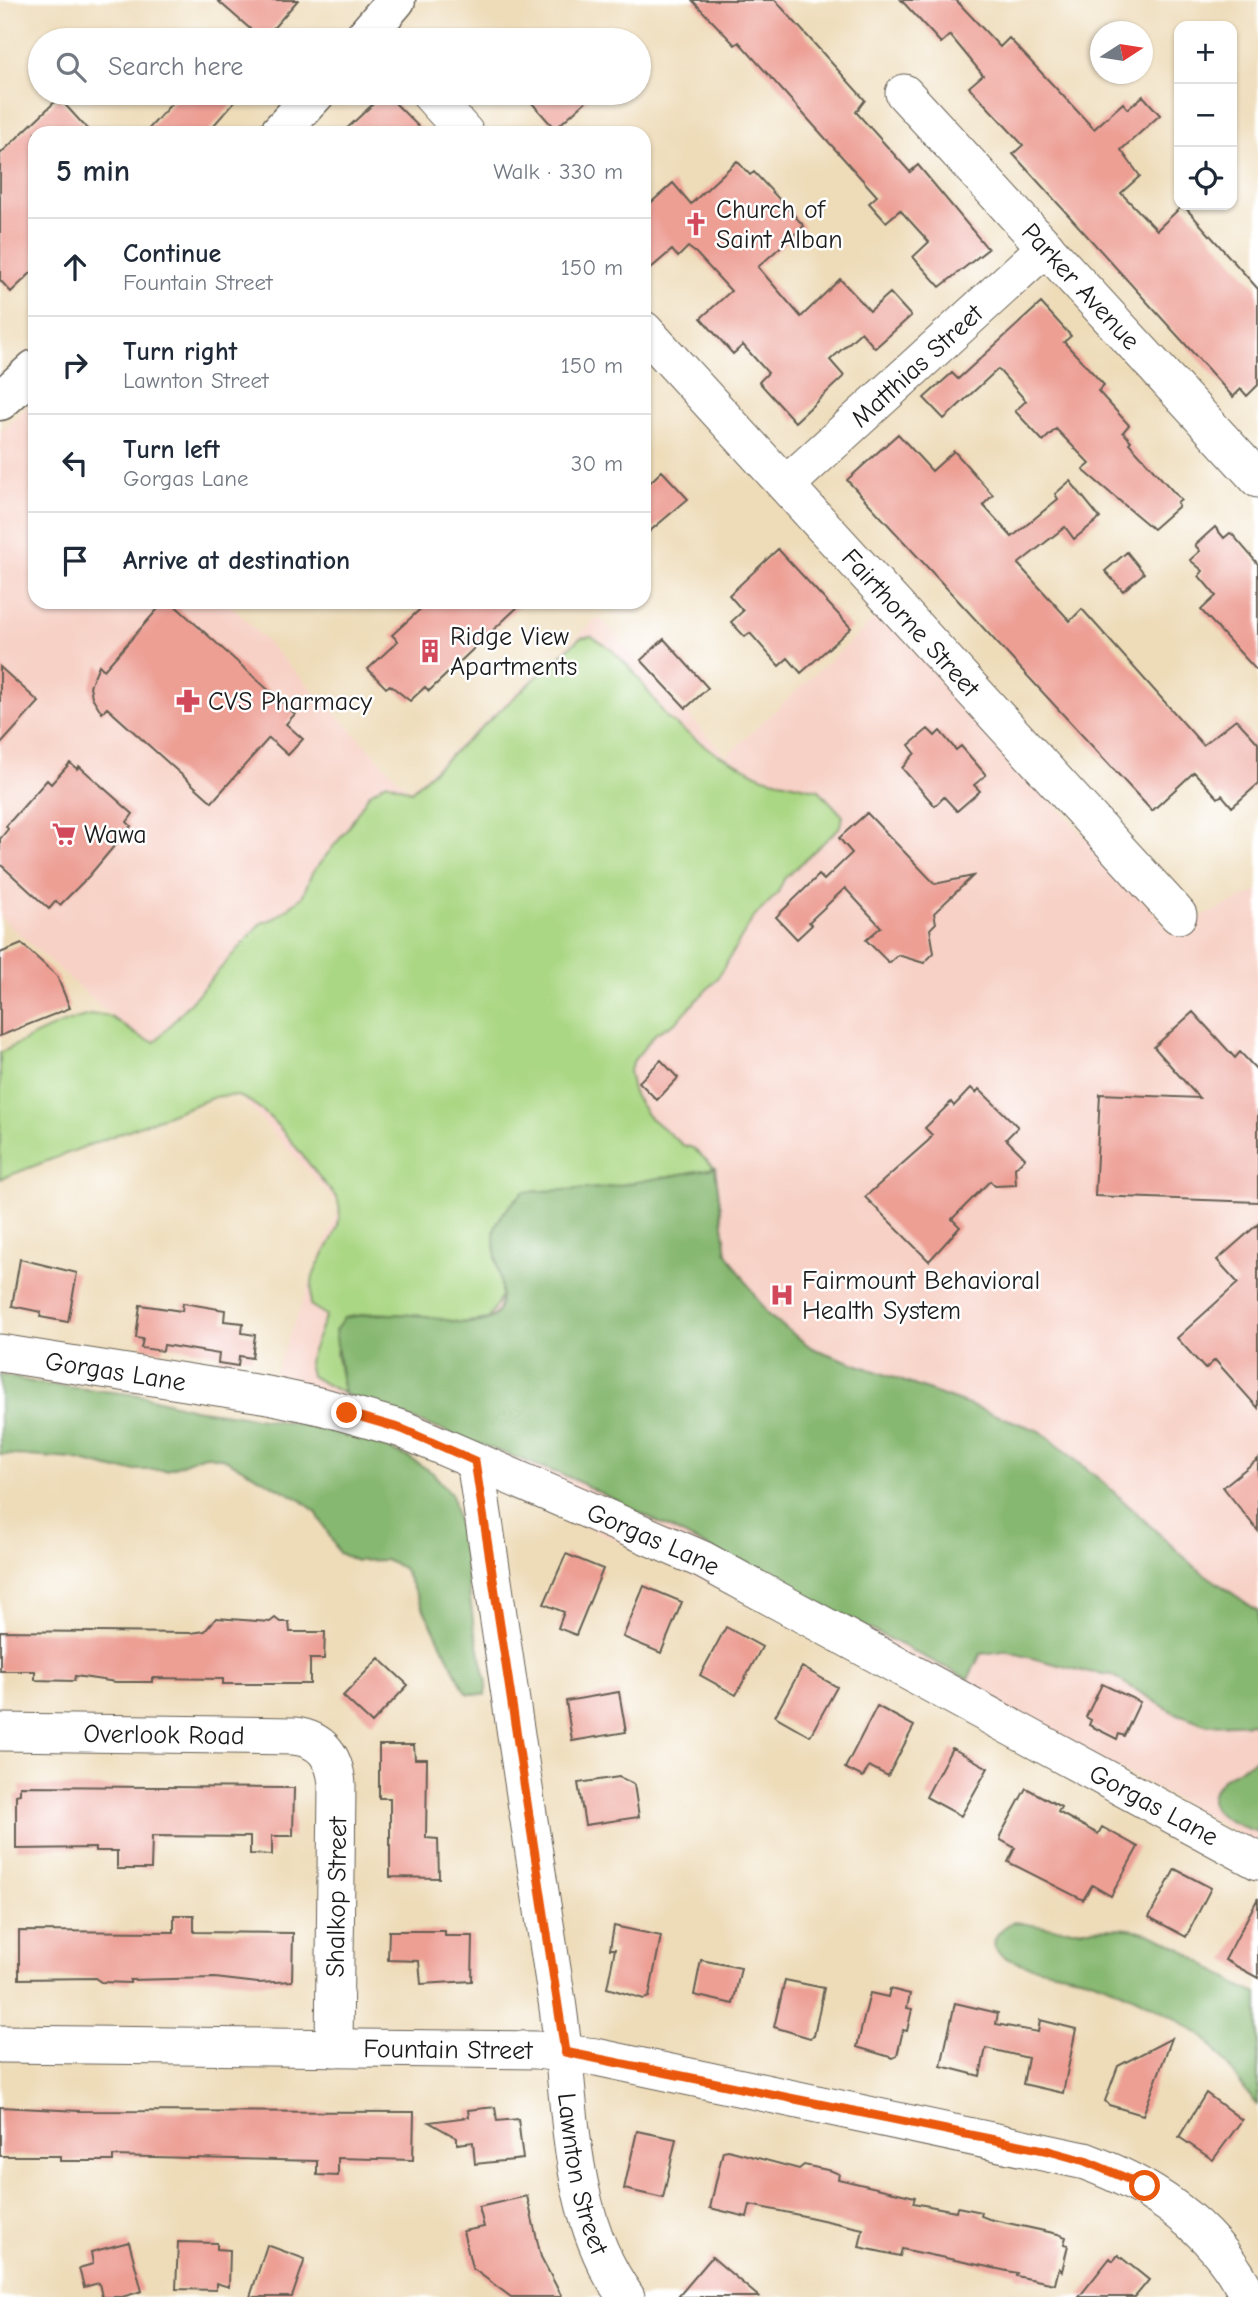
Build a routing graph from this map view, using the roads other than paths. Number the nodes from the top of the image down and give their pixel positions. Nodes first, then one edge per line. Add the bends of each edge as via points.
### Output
1 (396, 0) edge
2 (377, 28) edge
3 (904, 93) dead end
4 (305, 105) edge
5 (440, 105) edge
6 (285, 126) edge
7 (459, 126) edge
8 (1046, 247) junction
9 (651, 338) edge
10 (28, 375) edge
11 (0, 401) edge
12 (1258, 479) edge
13 (786, 485) junction
14 (1178, 915) dead end
15 (0, 1353) edge
16 (475, 1461) junction
17 (0, 1732) edge
18 (325, 1750) joint
19 (1258, 1861) edge
20 (0, 2044) edge
21 (334, 2048) junction
22 (565, 2052) junction
23 (626, 2297) edge
24 (1248, 2297) edge

1 - 2 main road
3 - 8 street, Parker Avenue
4 - 6 main road
5 - 7 street
8 - 12 street, Parker Avenue
8 - 13 street, Matthias Street
9 - 13 street, Fairthorne Street
10 - 11 main road
13 - 14 street, Fairthorne Street
15 - 16 street, Gorgas Lane via 324,1407 402,1429
16 - 19 street, Gorgas Lane via 739,1578
16 - 22 street, Lawnton Street
17 - 18 street, Overlook Road via 294,1735 316,1741
18 - 21 street, Shalkop Street via 332,1759 337,1785
20 - 21 street, Fountain Street
21 - 22 street, Fountain Street
22 - 23 street, Lawnton Street via 586,2214 606,2264
22 - 24 street, Fountain Street via 1085,2161 1145,2186 1174,2206 1224,2257

